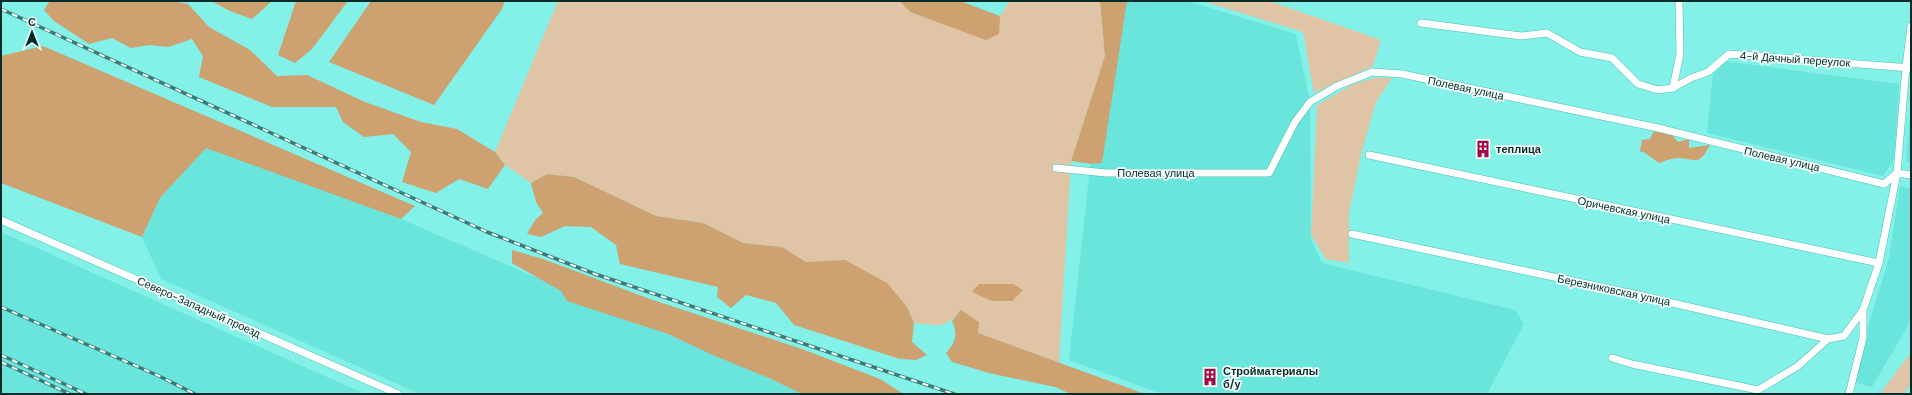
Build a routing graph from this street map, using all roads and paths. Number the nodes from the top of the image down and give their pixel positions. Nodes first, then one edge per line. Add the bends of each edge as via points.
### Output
1 (1678, 1) edge
2 (1421, 23) dead end
3 (1911, 26) edge
4 (1908, 67) edge
5 (1672, 88) junction
6 (1368, 155) dead end
7 (1056, 168) dead end
8 (1898, 173) junction
9 (1911, 175) edge
10 (1, 220) edge
11 (1352, 234) dead end
12 (1879, 263) junction
13 (1863, 310) junction
14 (1828, 339) junction
15 (1612, 358) dead end
16 (398, 394) edge
17 (1849, 394) edge

1 - 5 street via 1680,54
2 - 5 street, 4-й Дачный переулок via 1521,36 1547,33 1580,52 1612,58 1638,84 1649,89
3 - 4 street
4 - 5 street, 4-й Дачный переулок via 1729,54 1708,72
4 - 8 street
6 - 12 street, Оричевская улица
7 - 8 street, Полевая улица via 1106,173 1269,173 1295,122 1310,102 1338,86 1372,72 1402,74 1658,128 1884,184
8 - 9 street
8 - 12 street
10 - 16 street, Северо-Западный проезд
11 - 14 street, Березниковская улица via 1629,293
12 - 13 street
13 - 14 street via 1844,336
13 - 17 street via 1863,338
14 - 15 street via 1798,366 1758,390

